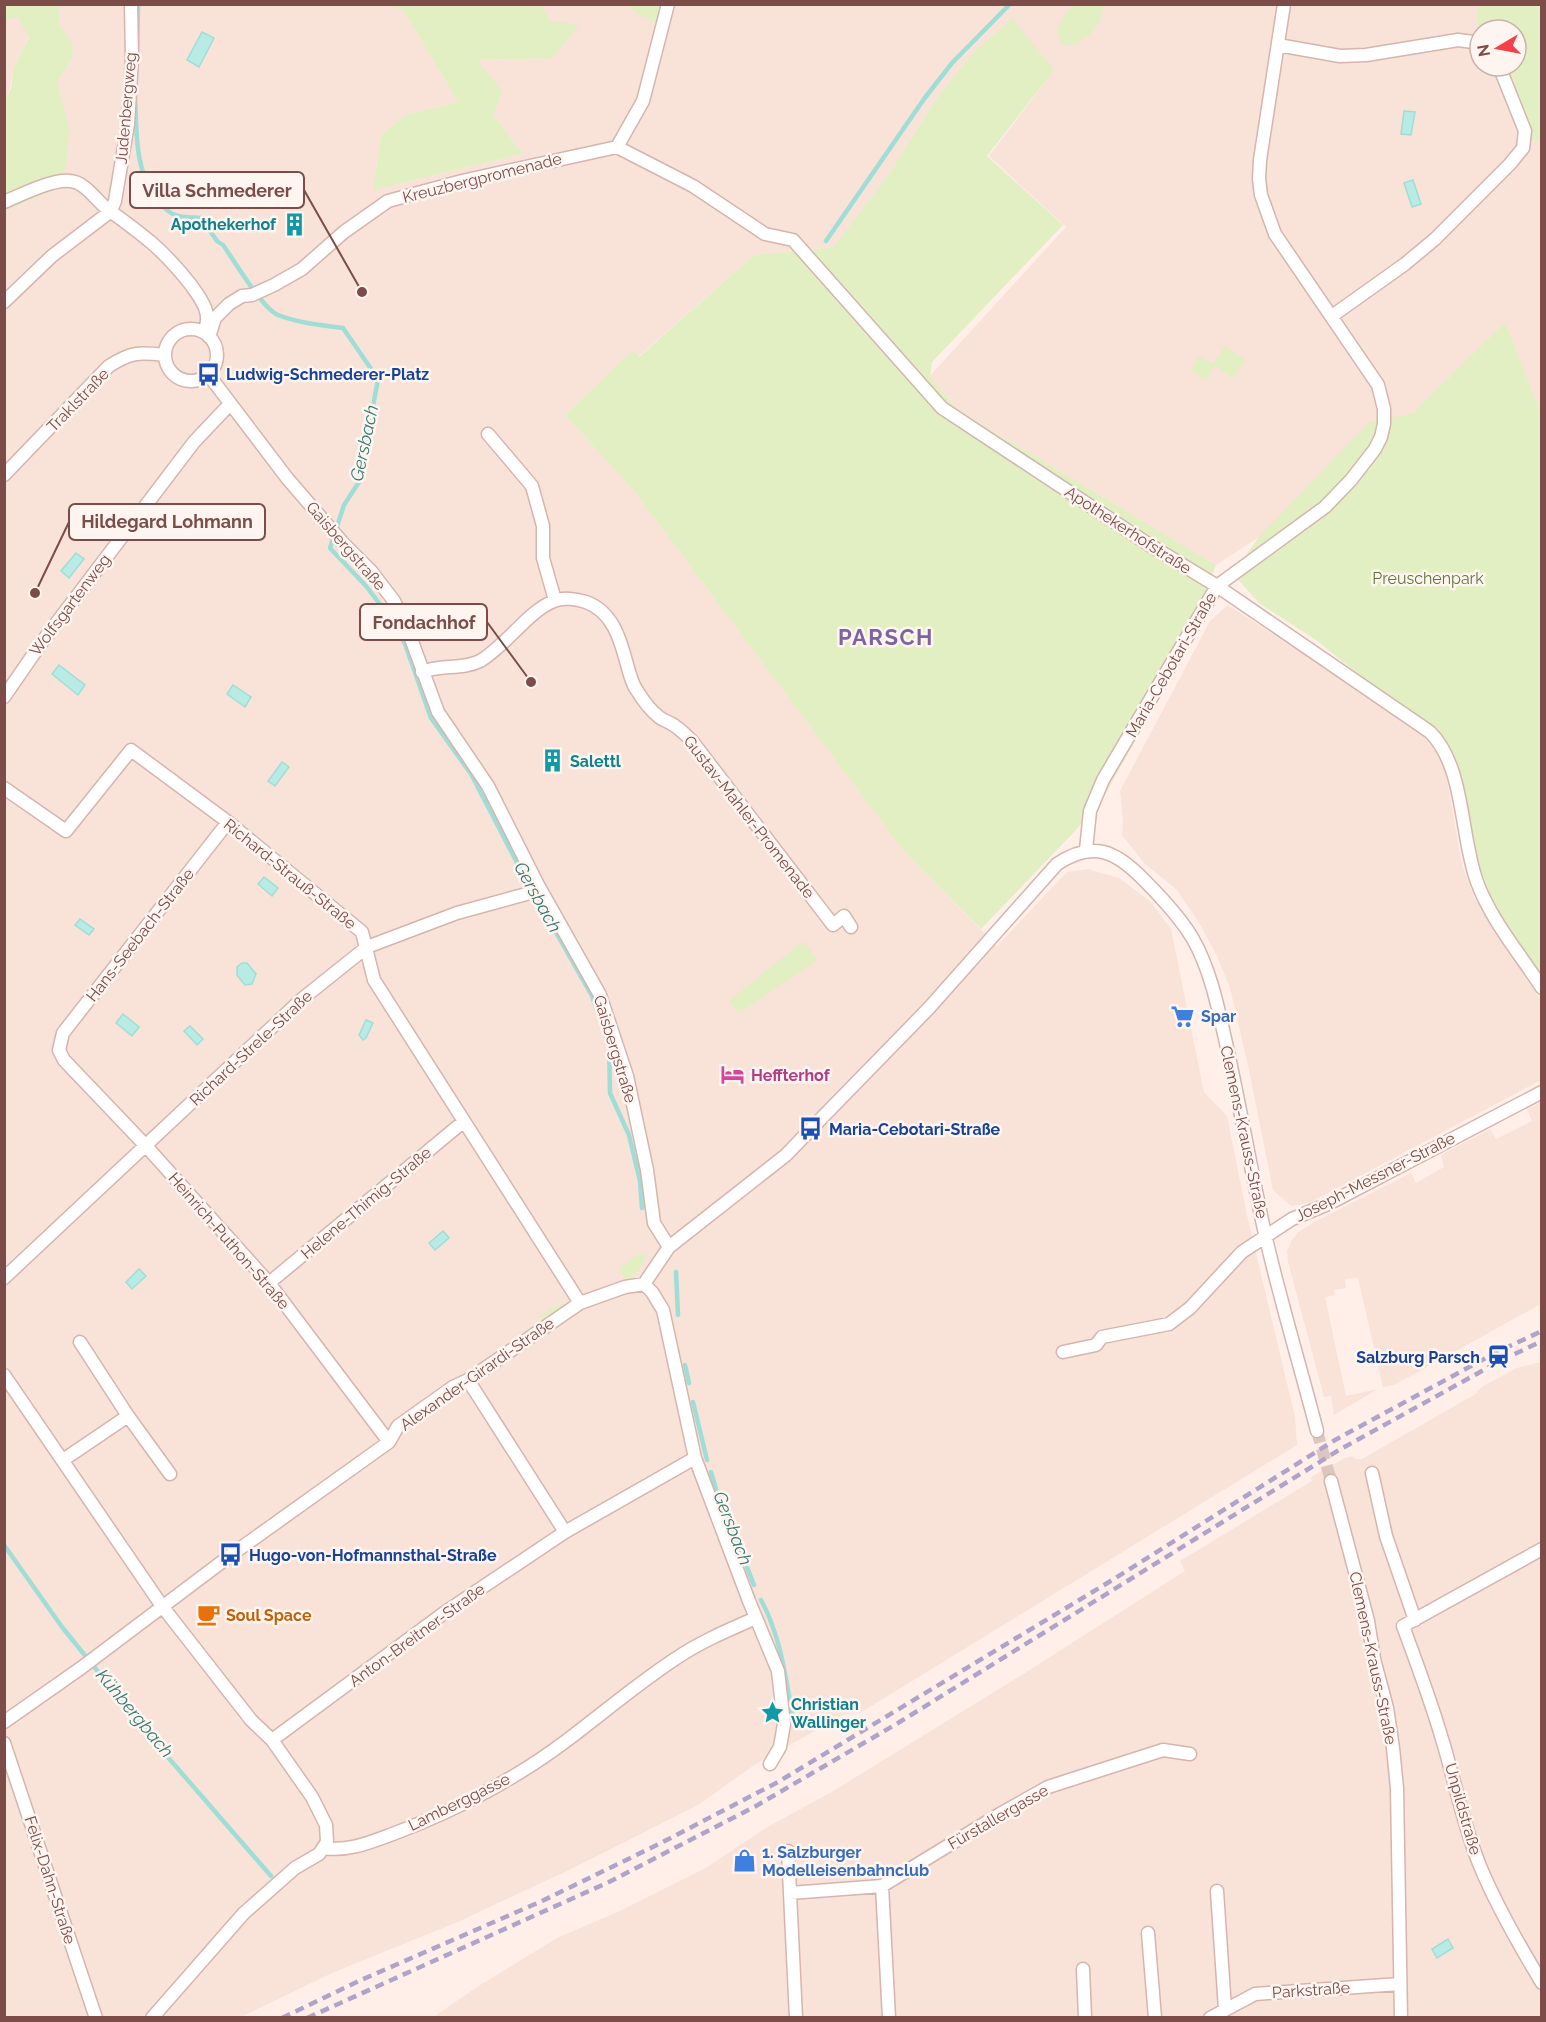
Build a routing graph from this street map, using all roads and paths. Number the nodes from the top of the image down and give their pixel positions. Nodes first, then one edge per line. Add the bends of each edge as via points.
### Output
1 (131, 4) edge
2 (668, 4) edge
3 (1284, 4) edge
4 (1468, 41) edge
5 (1278, 45) junction
6 (1504, 78) edge
7 (617, 147) junction
8 (4, 202) edge
9 (111, 211) junction
10 (4, 302) edge
11 (1332, 316) junction
12 (206, 334) junction
13 (164, 355) junction
14 (208, 374) junction
15 (230, 404) junction
16 (488, 434) dead end
17 (4, 475) edge
18 (1217, 586) junction
19 (555, 600) junction
20 (422, 672) junction
21 (4, 697) edge
22 (4, 788) edge
23 (228, 822) junction
24 (1086, 850) junction
25 (541, 890) junction
26 (851, 927) dead end
27 (367, 947) junction
28 (1542, 988) edge
29 (59, 1050) joint
30 (1542, 1092) edge
31 (463, 1122) junction
32 (146, 1146) junction
33 (1266, 1235) junction
34 (669, 1247) junction
35 (4, 1278) edge
36 (269, 1283) junction
37 (644, 1284) junction
38 (580, 1303) junction
39 (80, 1342) dead end
40 (1063, 1352) dead end
41 (4, 1375) edge
42 (468, 1380) junction
43 (128, 1416) junction
44 (1317, 1431) tunnel mouth
45 (389, 1442) junction
46 (695, 1458) junction
47 (63, 1460) junction
48 (1372, 1473) dead end
49 (170, 1474) dead end
50 (1331, 1481) tunnel mouth
51 (565, 1532) junction
52 (1542, 1549) edge
53 (162, 1606) junction
54 (756, 1618) junction
55 (1415, 1620) junction
56 (4, 1722) edge
57 (272, 1740) junction
58 (4, 1743) edge
59 (1190, 1754) dead end
60 (770, 1764) dead end
61 (324, 1848) junction
62 (788, 1851) dead end
63 (882, 1886) junction
64 (1216, 1891) dead end
65 (790, 1893) junction
66 (1148, 1933) dead end
67 (1083, 1969) dead end
68 (1542, 1983) edge
69 (1400, 1984) junction
70 (1225, 2009) junction
71 (96, 2018) edge
72 (152, 2018) edge
73 (796, 2018) edge
74 (889, 2018) edge
75 (1085, 2018) edge
76 (1155, 2018) edge
77 (1210, 2018) edge
78 (1401, 2018) edge

1 - 9 street, Judenbergweg via 127,135
2 - 7 street via 643,102
3 - 5 street, Maria-Cebotari-Straße
4 - 5 street via 1366,56 1340,56
5 - 11 street, Maria-Cebotari-Straße via 1260,160 1261,195 1275,234
6 - 11 street via 1525,130 1523,148 1435,239
7 - 12 street, Kreuzbergpromenade via 462,180 388,201 302,269 257,293 242,296 215,318
7 - 18 street, Apothekerhofstraße via 693,186 765,234 793,240 942,408
8 - 9 street via 58,181 72,181
9 - 10 street via 52,256
9 - 12 street via 162,250 194,289 207,313
11 - 18 street, Maria-Cebotari-Straße via 1378,385 1384,409 1381,437 1360,469 1325,507
12 - 13 street via 181,331 169,340
12 - 14 street via 217,351
13 - 14 street via 176,377 193,381
13 - 17 street, Traklstraße via 140,352 109,366
14 - 15 street, Gaisbergstraße
15 - 20 street, Gaisbergstraße via 287,478 394,601
15 - 21 street, Wolfsgartenweg via 194,442
16 - 19 street via 532,486 543,526 543,558
18 - 24 street, Maria-Cebotari-Straße via 1103,780 1090,811
18 - 28 street, Apothekerhofstraße via 1441,742 1453,771 1478,883
19 - 20 street via 479,661
19 - 26 street, Gustav-Mahler-Promenade via 577,599 604,613 615,628 634,687 650,708 692,741 833,925 844,916
20 - 25 street, Gaisbergstraße via 438,712 488,786
22 - 23 street, Richard-Strauß-Straße via 66,831 131,750
23 - 27 street, Richard-Strauß-Straße via 362,932
23 - 29 street, Hans-Seebach-Straße via 63,1033
24 - 33 street, Clemens-Krauss-Straße via 1110,853 1130,866 1178,916 1199,952 1221,1023
24 - 34 street via 1058,864 929,1008 786,1155
25 - 27 street, Richard-Strele-Straße via 457,913
25 - 34 street, Gaisbergstraße via 585,966 612,1026 640,1136 654,1223
27 - 31 street, Richard-Strauß-Straße via 374,980
27 - 32 street, Richard-Strele-Straße via 302,999
29 - 32 street, Heinrich-Puthon-Straße via 64,1060
30 - 33 street, Joseph-Messner-Straße
31 - 36 street, Helene-Thimig-Straße
31 - 38 street, Richard-Strauß-Straße
32 - 35 street, Richard-Strele-Straße
32 - 36 street, Heinrich-Puthon-Straße
33 - 40 street, Joseph-Messner-Straße via 1232,1261 1190,1308 1169,1324 1102,1337 1096,1345
33 - 44 street, Clemens-Krauss-Straße
34 - 37 street
36 - 45 street, Heinrich-Puthon-Straße
37 - 38 street, Alexander-Girardi-Straße
37 - 46 street via 663,1310
38 - 42 street, Alexander-Girardi-Straße
39 - 43 street
41 - 47 street
42 - 45 street, Alexander-Girardi-Straße via 398,1426
42 - 51 street
43 - 47 street
43 - 49 street
45 - 53 street, Alexander-Girardi-Straße
46 - 51 street, Anton-Breitner-Straße
46 - 54 street
47 - 53 street
48 - 55 street via 1386,1536
50 - 69 street, Clemens-Krauss-Straße via 1368,1621 1393,1748
51 - 57 street, Anton-Breitner-Straße via 444,1613
52 - 55 street
53 - 56 street, Alexander-Girardi-Straße
53 - 57 street via 251,1720
54 - 60 street via 775,1662 782,1691 784,1724 780,1747
54 - 61 street, Lamberggasse via 675,1659 516,1774 426,1821 361,1845 340,1850
55 - 68 street, Unpildstraße via 1403,1626 1431,1703 1468,1832 1492,1896
57 - 61 street via 320,1811 328,1835
58 - 71 street, Felix-Dahn-Straße
59 - 63 street, Fürstallergasse via 1163,1750 1048,1787
61 - 72 street via 244,1913
62 - 65 street
63 - 65 street, Fürstallergasse
63 - 74 street
64 - 70 street
65 - 73 street
66 - 76 street
67 - 75 street
69 - 70 street, Parkstraße via 1255,1994
69 - 78 street, Clemens-Krauss-Straße
70 - 77 street, Parkstraße

